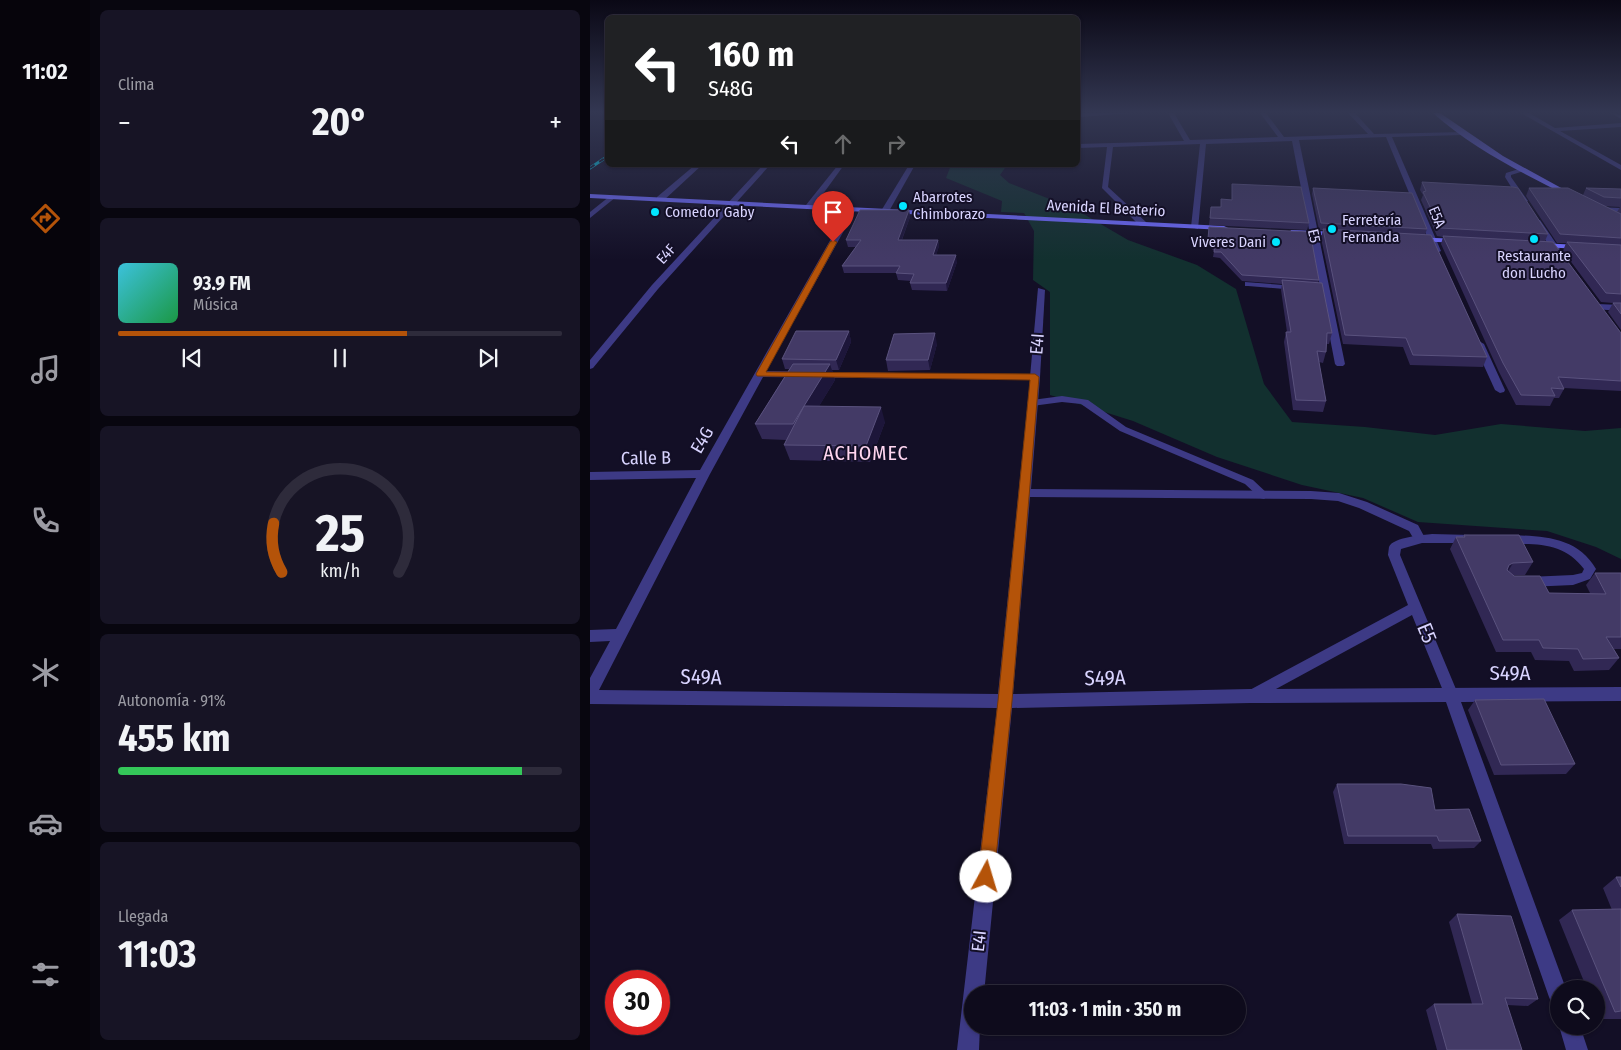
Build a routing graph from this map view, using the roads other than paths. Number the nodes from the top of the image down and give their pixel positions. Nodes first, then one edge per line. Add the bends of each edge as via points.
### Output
1 (1107, 162) edge
2 (1201, 162) edge
3 (1300, 162) edge
4 (1399, 162) edge
5 (1509, 162) edge
6 (697, 167) edge
7 (765, 167) edge
8 (839, 167) edge
9 (911, 167) edge
10 (1522, 170) junction
11 (590, 196) edge
12 (612, 197) junction
13 (660, 199) junction
14 (1580, 200) edge
15 (731, 203) junction
16 (1589, 205) edge
17 (809, 207) junction
18 (1528, 208) edge
19 (852, 209) junction
20 (1597, 209) junction
21 (1621, 210) edge
22 (885, 211) junction
23 (590, 216) edge
24 (1533, 216) edge
25 (1613, 217) edge
26 (1143, 224) junction
27 (1195, 227) junction
28 (1234, 229) edge
29 (1284, 232) edge
30 (1314, 233) junction
31 (1343, 235) edge
32 (1412, 238) edge
33 (1432, 239) junction
34 (1469, 241) edge
35 (1535, 245) edge
36 (1553, 246) junction
37 (1592, 248) edge
38 (1440, 257) edge
39 (1564, 261) edge
40 (1248, 284) edge
41 (1306, 288) edge
42 (1315, 289) edge
43 (1041, 290) dead end
44 (1325, 290) junction
45 (1597, 306) edge
46 (1621, 308) edge
47 (1476, 337) edge
48 (1340, 364) dead end
49 (590, 366) edge
50 (760, 374) junction
51 (1035, 377) junction
52 (1500, 390) dead end
53 (1032, 403) junction
54 (704, 474) junction
55 (590, 476) edge
56 (1024, 493) junction
57 (1264, 494) junction
58 (1419, 538) junction
59 (1517, 582) edge
60 (1416, 607) junction
61 (621, 635) junction
62 (590, 636) edge
63 (590, 692) edge
64 (1451, 694) junction
65 (1621, 694) edge
66 (1250, 696) junction
67 (590, 697) edge
68 (1005, 701) junction
69 (1553, 980) edge
70 (975, 985) edge
71 (969, 1035) edge
72 (1572, 1035) edge
73 (968, 1050) edge
74 (1577, 1050) edge

1 - 26 street via 1104,187
2 - 27 street
3 - 30 street, E5
4 - 33 street, E5A
5 - 10 street
6 - 13 street
7 - 15 street, E4F
8 - 17 street
9 - 22 street
10 - 14 street
10 - 18 street via 1508,174 1508,177
11 - 12 street, Avenida El Beaterio
12 - 13 street, Avenida El Beaterio
12 - 23 street
13 - 15 street, Avenida El Beaterio
15 - 17 street, Avenida El Beaterio
15 - 49 street, E4F via 655,287
16 - 20 street
17 - 19 street, Avenida El Beaterio
19 - 22 street, Avenida El Beaterio
19 - 50 street, E4G
20 - 21 street
20 - 25 street
22 - 26 street, Avenida El Beaterio
24 - 36 street
26 - 27 street, Avenida El Beaterio
27 - 28 street, Avenida El Beaterio
29 - 30 street
30 - 31 street
30 - 44 street, E5
32 - 33 street
33 - 34 street
33 - 38 street, E5A
35 - 36 street
36 - 37 street
36 - 39 street
40 - 41 lane
42 - 44 lane
43 - 51 lane, E4I
44 - 48 street, E5
45 - 46 street
47 - 52 street
50 - 51 street
50 - 54 street, E4G
51 - 53 street, E4I
53 - 56 street, E4I
53 - 57 lane via 1073,399 1090,404 1123,429 1249,482
54 - 55 street, Calle B
54 - 61 street, E4G
56 - 57 street
56 - 68 street, E4I
57 - 58 street via 1340,497 1414,528
58 - 59 lane, E5 via 1557,542 1582,557 1590,569 1586,576 1573,580
58 - 60 lane, E5 via 1395,547 1394,555
60 - 64 lane, E5
60 - 66 lane
61 - 62 street
61 - 63 street, E4G
64 - 65 street, S49A
64 - 66 street, S49A
64 - 69 street, E5
66 - 68 street, S49A
67 - 68 street, S49A
68 - 70 street, E4I
71 - 73 street
72 - 74 street

